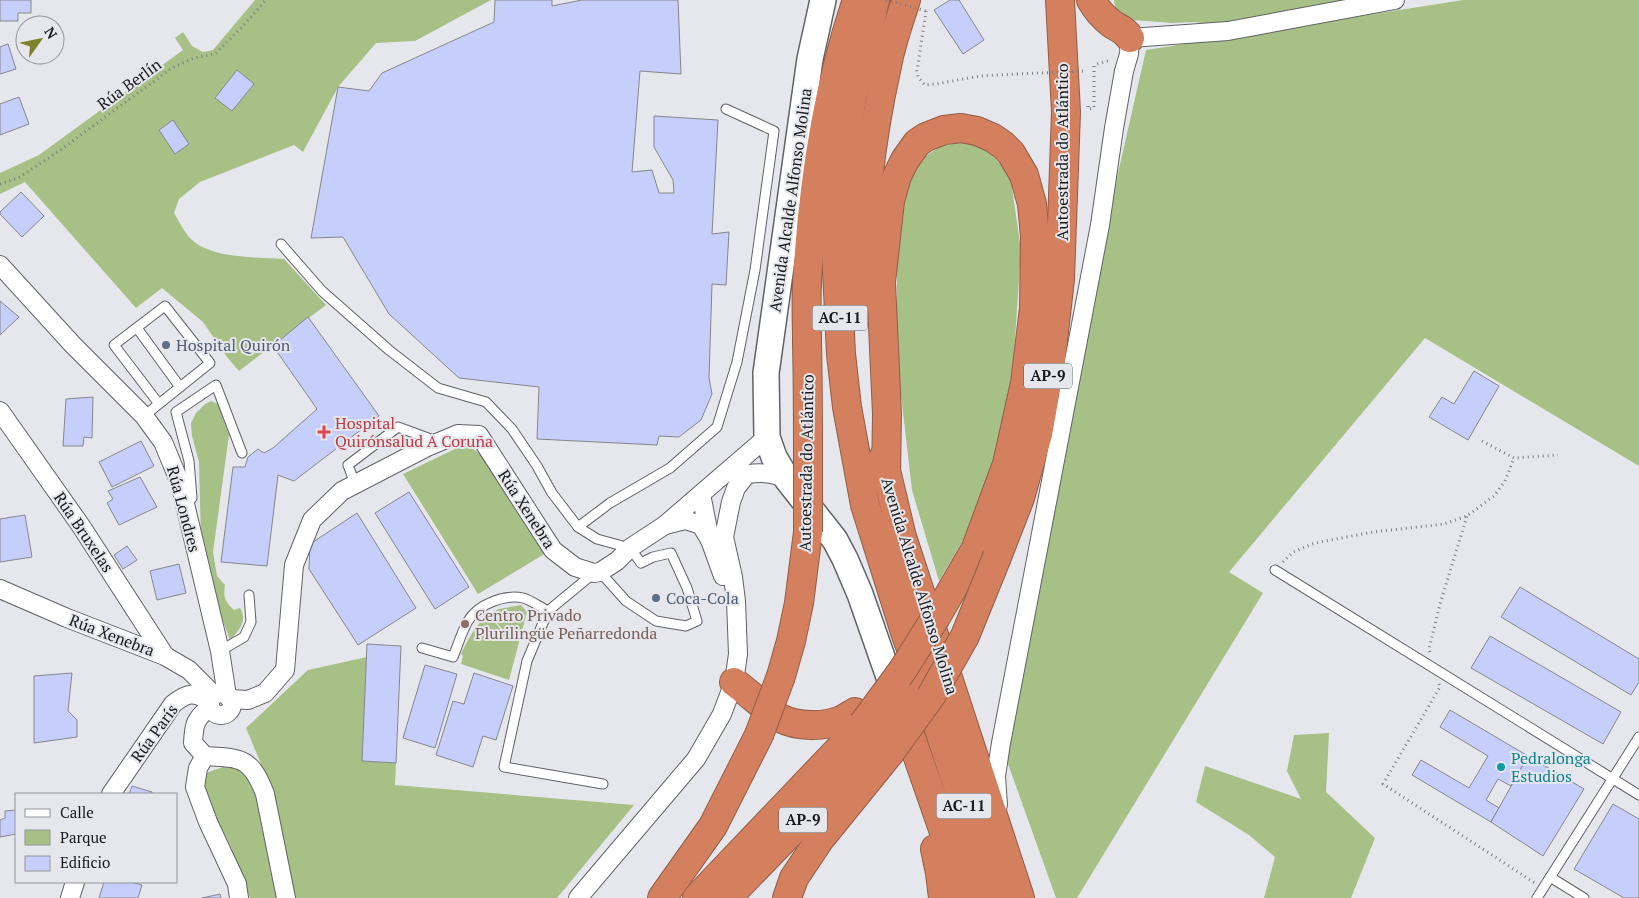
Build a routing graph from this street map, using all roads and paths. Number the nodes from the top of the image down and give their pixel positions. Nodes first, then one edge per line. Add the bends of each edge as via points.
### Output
1 (266, 0) edge
2 (823, 0) edge
3 (856, 0) edge
4 (874, 0) edge
5 (886, 0) edge
6 (906, 0) edge
7 (1060, 0) edge
8 (1091, 0) edge
9 (1394, 0) edge
10 (1123, 48) junction
11 (1086, 80) dead end
12 (1087, 99) dead end
13 (726, 109) dead end
14 (0, 184) edge
15 (281, 244) dead end
16 (0, 265) edge
17 (137, 328) junction
18 (180, 387) junction
19 (159, 404) junction
20 (0, 410) edge
21 (144, 416) junction
22 (767, 437) junction
23 (1482, 441) dead end
24 (439, 442) junction
25 (242, 452) dead end
26 (1558, 455) dead end
27 (1514, 458) junction
28 (798, 472) junction
29 (747, 474) junction
30 (886, 477) junction
31 (355, 484) junction
32 (701, 494) junction
33 (185, 505) junction
34 (1467, 516) junction
35 (665, 525) junction
36 (578, 527) junction
37 (717, 538) junction
38 (630, 548) junction
39 (986, 553) junction
40 (1275, 570) joint
41 (597, 573) junction
42 (0, 589) edge
43 (249, 595) dead end
44 (548, 611) junction
45 (422, 648) dead end
46 (220, 651) junction
47 (165, 656) junction
48 (1434, 669) junction
49 (734, 682) junction
50 (218, 700) junction
51 (907, 726) junction
52 (871, 732) junction
53 (1639, 738) edge
54 (205, 756) junction
55 (1612, 779) junction
56 (603, 784) dead end
57 (112, 793) edge
58 (1639, 794) edge
59 (1002, 845) junction
60 (1550, 876) junction
61 (75, 883) edge
62 (1543, 888) junction
63 (70, 898) edge
64 (239, 898) edge
65 (286, 898) edge
66 (578, 898) edge
67 (662, 898) edge
68 (697, 898) edge
69 (727, 898) edge
70 (787, 898) edge
71 (943, 898) edge
72 (967, 898) edge
73 (994, 898) edge
74 (1020, 898) edge
75 (1537, 898) edge
76 (1584, 898) edge

1 - 14 path, Rúa Berlín via 214,54 194,58 172,68 51,156 18,178
2 - 22 main road, Avenida Alcalde Alfonso Molina via 810,59 766,373
3 - 28 highway, Autoestrada do Atlántico via 830,97 819,154 806,285
4 - 73 highway, Avenida Alcalde Alfonso Molina / AC-11 via 852,97 836,250 847,408 865,505
5 - 11 path, bridge via 926,11 917,71 925,85 980,76 1085,71
6 - 30 highway, Avenida Alcalde Alfonso Molina / AC-11 via 887,65 866,203 863,284 867,358
7 - 39 highway, Autoestrada do Atlántico / AP-9 via 1066,121 1061,270 1050,367 1038,434 1020,498
8 - 10 highway via 1113,24 1125,30
9 - 10 street
10 - 12 path via 1094,66 1094,108 1088,109
10 - 59 street via 1129,54 1100,224 1001,743 996,776
13 - 36 lane via 774,131 753,280 737,362 717,427 670,468 610,503
15 - 36 lane via 322,291 438,388 486,402 512,429 552,493
16 - 21 street, Rúa Londres
17 - 18 lane
17 - 18 lane via 165,306 210,363
17 - 19 lane via 114,345
18 - 19 lane
19 - 21 lane
20 - 47 street, Rúa Bruxelas via 81,526
21 - 33 street, Rúa Londres via 163,442 180,483
22 - 28 main road, Avenida Alcalde Alfonso Molina via 774,456
22 - 32 street
23 - 27 path
24 - 31 street, Rúa Xenebra
24 - 31 lane via 398,427 348,465
24 - 41 street, Rúa Xenebra via 458,434 478,435 553,550 575,568
25 - 33 lane via 216,385 176,412 188,461 192,498
26 - 27 path
27 - 34 path via 1505,481 1494,496
28 - 29 street
28 - 51 main road, Avenida Alcalde Alfonso Molina via 845,559
28 - 67 highway, Autoestrada do Atlántico, bridge via 808,532 799,603 781,676 759,735 713,826
29 - 32 street
29 - 37 street via 736,488
30 - 39 highway via 887,414 881,282 890,201 901,168 917,143 944,130 961,128 977,131 1003,145 1018,163 1032,204 1035,237 1034,308 1025,383
30 - 59 highway, Avenida Alcalde Alfonso Molina / AC-11 via 902,537
31 - 50 street, Rúa Xenebra via 342,490 312,520 294,565 285,670 265,692 248,700
32 - 35 street
32 - 37 street
33 - 46 street, Rúa Londres
34 - 40 path via 1444,524 1315,543 1293,552
34 - 48 path via 1429,649
35 - 37 street via 685,520 701,525
35 - 38 street
36 - 38 lane via 597,539
37 - 49 street via 737,626
38 - 41 street via 617,562
38 - 41 lane via 640,563 671,553 687,588 696,621 686,626 656,621 626,601
39 - 52 highway, bridge via 936,617 902,671
39 - 52 highway, Autoestrada do Atlántico / AP-9, bridge via 922,682
40 - 48 lane
41 - 44 lane
42 - 47 street, Rúa Xenebra
43 - 46 lane via 251,622 244,637
44 - 45 lane via 524,598 497,600 481,607 468,620 454,657
44 - 56 lane via 527,661 504,767
46 - 50 street, Rúa Londres
47 - 50 street, Rúa Xenebra via 189,670
48 - 55 lane
48 - 62 path via 1440,687 1383,784
49 - 52 highway via 789,722 802,724 840,720
49 - 66 street via 722,714 696,759
50 - 54 street via 200,715 194,725 193,743
50 - 57 street, Rúa París via 196,694 184,695 173,704
51 - 71 highway
51 - 72 highway
52 - 68 highway
52 - 69 highway, AP-9 via 850,770
52 - 70 highway via 820,839 794,878
53 - 55 lane
54 - 64 street via 198,768 195,787
54 - 65 street via 236,758 259,778 266,794
55 - 58 lane
55 - 60 lane
59 - 74 highway, Avenida Alcalde Alfonso Molina / AC-11
60 - 62 lane
60 - 76 lane
61 - 63 street
62 - 75 lane

